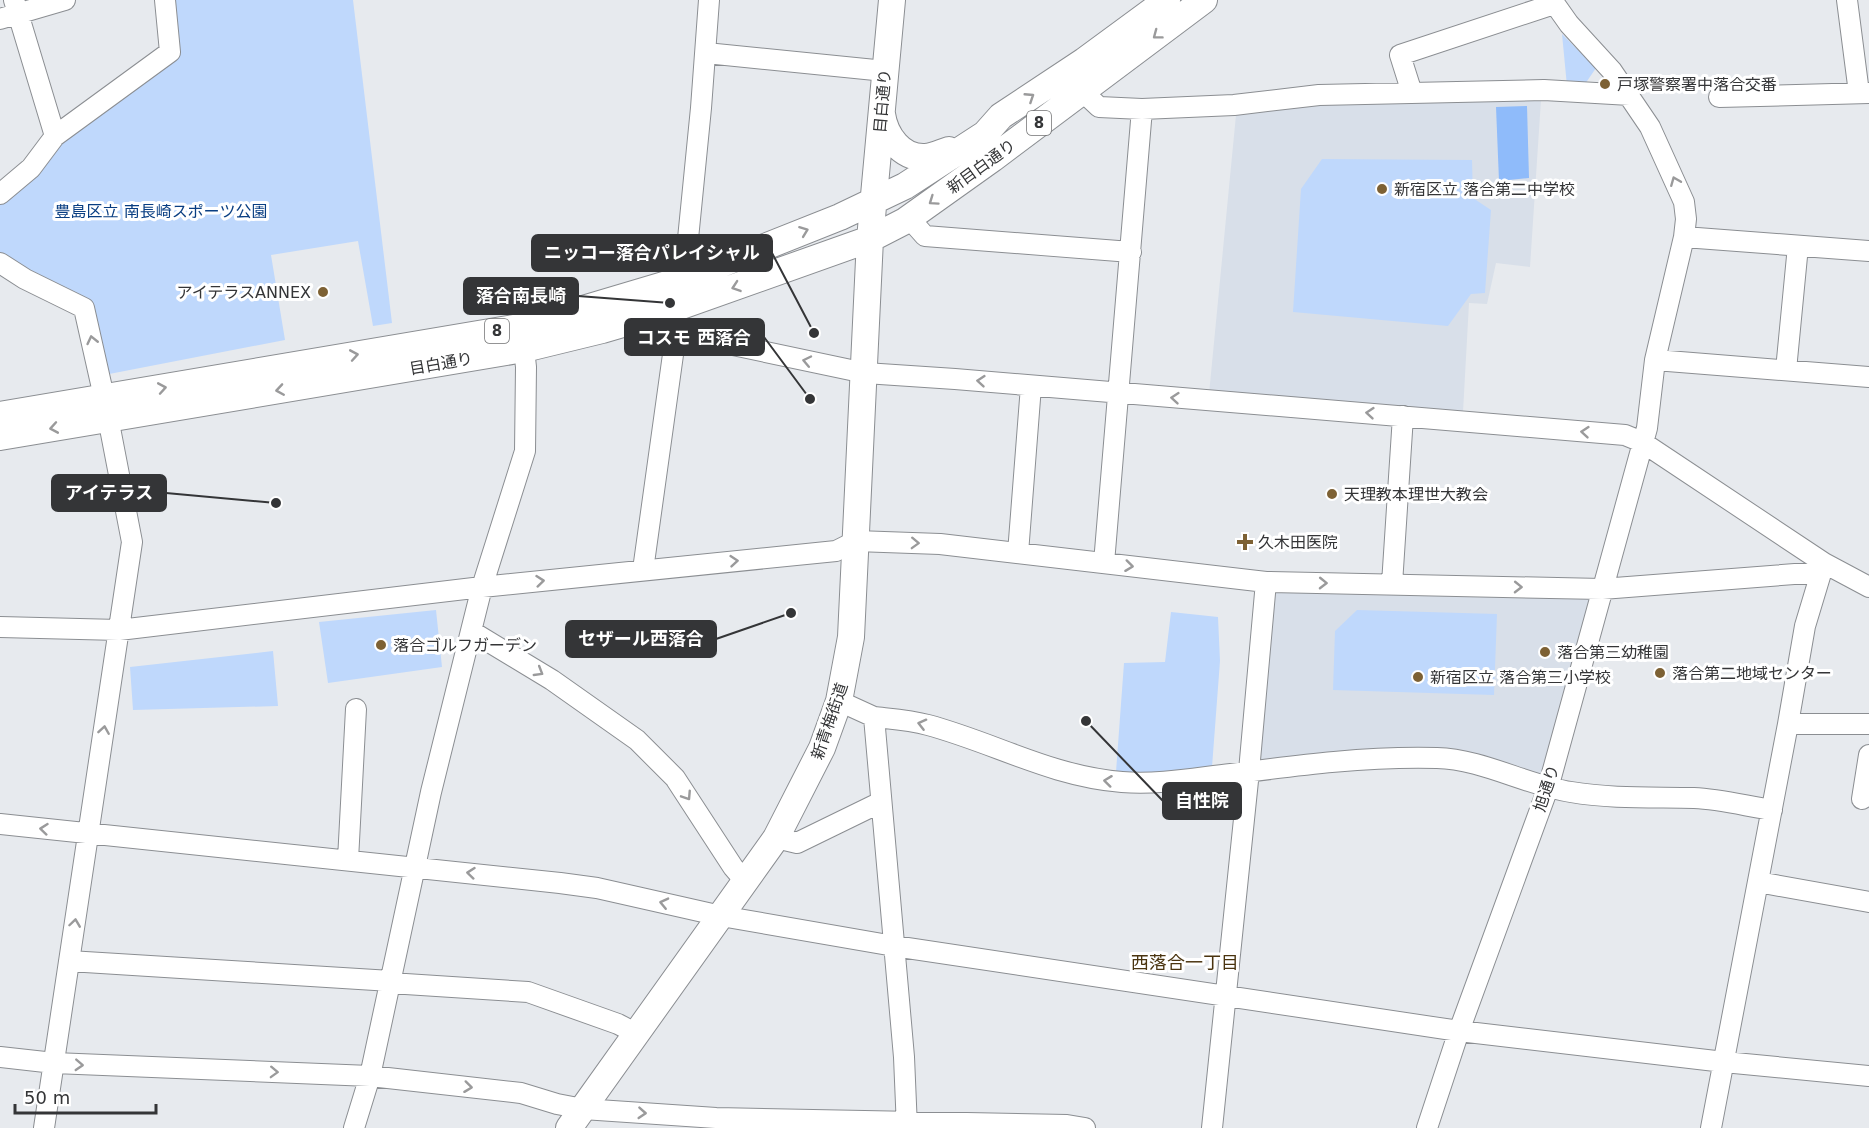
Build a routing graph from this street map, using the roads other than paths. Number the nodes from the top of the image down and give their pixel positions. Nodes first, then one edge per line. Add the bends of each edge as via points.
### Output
1 (65, 0) edge
2 (165, 0) edge
3 (709, 0) edge
4 (892, 0) edge
5 (1167, 0) edge
6 (1204, 0) edge
7 (1847, 0) edge
8 (1553, 2) edge
9 (11, 11) edge
10 (706, 53) junction
11 (885, 71) junction
12 (1082, 91) junction
13 (1412, 93) junction
14 (1864, 93) edge
15 (1630, 95) junction
16 (1719, 96) dead end
17 (881, 107) junction
18 (1142, 110) junction
19 (985, 134) junction
20 (55, 136) junction
21 (0, 194) edge
22 (873, 203) junction
23 (909, 218) junction
24 (1684, 237) junction
25 (870, 239) junction
26 (1798, 246) junction
27 (1869, 251) edge
28 (1131, 252) junction
29 (0, 262) edge
30 (684, 279) junction
31 (673, 322) junction
32 (524, 349) junction
33 (1654, 360) junction
34 (1786, 370) junction
35 (865, 373) junction
36 (1869, 377) edge
37 (1031, 386) junction
38 (1117, 393) junction
39 (106, 408) junction
40 (0, 415) edge
41 (1403, 416) junction
42 (0, 437) edge
43 (1642, 442) junction
44 (856, 541) junction
45 (1018, 553) junction
46 (1104, 563) junction
47 (1822, 567) junction
48 (644, 570) junction
49 (1266, 582) junction
50 (1392, 585) junction
51 (482, 587) junction
52 (1869, 587) edge
53 (1602, 589) junction
54 (0, 627) edge
55 (119, 630) junction
56 (471, 631) junction
57 (839, 701) junction
58 (356, 709) dead end
59 (874, 717) junction
60 (1788, 724) junction
61 (1869, 724) edge
62 (1869, 755) edge
63 (1249, 771) junction
64 (1548, 788) junction
65 (1862, 799) dead end
66 (881, 802) junction
67 (1772, 810) junction
68 (0, 825) edge
69 (88, 833) junction
70 (776, 838) junction
71 (348, 860) junction
72 (416, 867) junction
73 (745, 881) junction
74 (1758, 882) junction
75 (1869, 902) edge
76 (721, 916) junction
77 (894, 946) junction
78 (69, 961) junction
79 (391, 982) junction
80 (1227, 995) junction
81 (1459, 1031) junction
82 (637, 1034) junction
83 (0, 1057) edge
84 (1724, 1062) junction
85 (54, 1064) junction
86 (370, 1076) junction
87 (1869, 1077) edge
88 (576, 1118) edge
89 (715, 1123) edge
90 (907, 1125) edge
91 (44, 1128) edge
92 (354, 1128) edge
93 (1085, 1128) edge
94 (1212, 1128) edge
95 (1427, 1128) edge
96 (1711, 1128) edge

1 - 9 street
2 - 20 street via 170,52
3 - 10 street
4 - 11 main road, 目白通り / 8
19 -> 5 main road, 新目白通り / 8 via 1001,116
6 -> 12 main road, 新目白通り / 8
7 - 14 street
8 - 13 street via 1400,55
8 - 15 street, 旭通り
9 - 20 street
10 - 11 street
10 - 30 street
11 - 17 main road, 目白通り / 8
12 - 18 street via 1099,106
12 -> 23 main road, 新目白通り / 8
13 - 15 street via 1544,90
13 - 18 street via 1319,95
14 - 16 street
24 -> 15 street, 旭通り via 1684,202 1650,127
17 - 19 main road, 8 via 891,138 899,148 917,157 928,157
17 - 22 main road, 目白通り / 8
18 - 28 street
19 - 22 main road, 新目白通り / 8
20 - 21 street via 31,168
22 - 25 main road, 目白通り / 8
30 -> 22 main road, 目白通り / 8
23 - 25 main road, 新目白通り / 8
23 - 28 street via 925,236
24 - 26 street
24 - 33 street, 旭通り
25 -> 31 main road, 目白通り / 8
25 - 35 main road, 新青梅街道
26 - 27 street
26 - 34 street
28 - 38 street
39 -> 29 street via 84,309
39 -> 30 main road, 目白通り / 8 via 526,326
31 - 32 main road, 目白通り / 8 via 602,330
35 -> 31 street
31 - 48 street
32 -> 39 main road, 目白通り / 8
32 - 51 street via 525,451
33 - 34 street
33 - 43 street, 旭通り via 1647,429
34 - 36 street
37 -> 35 street
35 - 44 main road, 新青梅街道
37 - 38 street
37 - 45 street
41 -> 38 street
38 - 46 street
39 - 40 main road, 目白通り / 8
39 -> 42 main road, 目白通り / 8
39 - 55 street via 132,542
43 -> 41 street via 1625,435
41 - 50 street
43 - 47 street
43 - 53 street, 旭通り
44 -> 45 street via 940,544
48 -> 44 street via 836,551
44 - 57 main road, 新青梅街道 via 851,637
45 - 46 street
46 -> 49 street
47 - 52 street
47 - 53 street
47 - 60 street via 1804,626
51 -> 48 street
49 -> 50 street
49 - 63 street
50 -> 53 street
51 - 55 street
51 - 56 street
53 - 64 street, 旭通り
54 - 55 street
69 -> 55 street
56 - 72 street
56 -> 73 street via 552,680 637,740 675,778
57 - 59 street
57 - 70 main road, 新青梅街道 via 822,747
58 - 71 street
63 -> 59 street via 1155,782 1084,778 930,725
59 - 66 street
60 - 61 street
60 - 67 street
62 - 65 street
63 - 64 street via 1365,759 1440,758
63 - 80 street
64 - 67 street via 1631,798 1697,798
64 - 81 street, 旭通り
66 - 70 street via 797,843
66 - 77 street
67 - 74 street
69 -> 68 street
69 - 71 street
78 -> 69 street
70 - 73 main road, 新青梅街道
71 - 72 street
76 -> 72 street via 597,888
72 - 79 street
73 - 76 main road, 新青梅街道
74 - 75 street
74 - 84 street
76 - 77 street
76 - 82 main road, 新青梅街道
77 - 80 street
77 - 90 street
78 - 79 street
78 - 85 street
79 - 82 street via 528,992
79 - 86 street
80 - 81 street
80 - 94 street
81 - 84 street
81 - 95 street, 旭通り
82 - 88 main road, 新青梅街道
83 - 85 street
84 - 87 street
84 - 96 street
85 -> 86 street
85 - 91 street
86 -> 88 street via 521,1093 558,1104
86 - 92 street
88 -> 89 street
89 - 90 street
90 - 93 street

